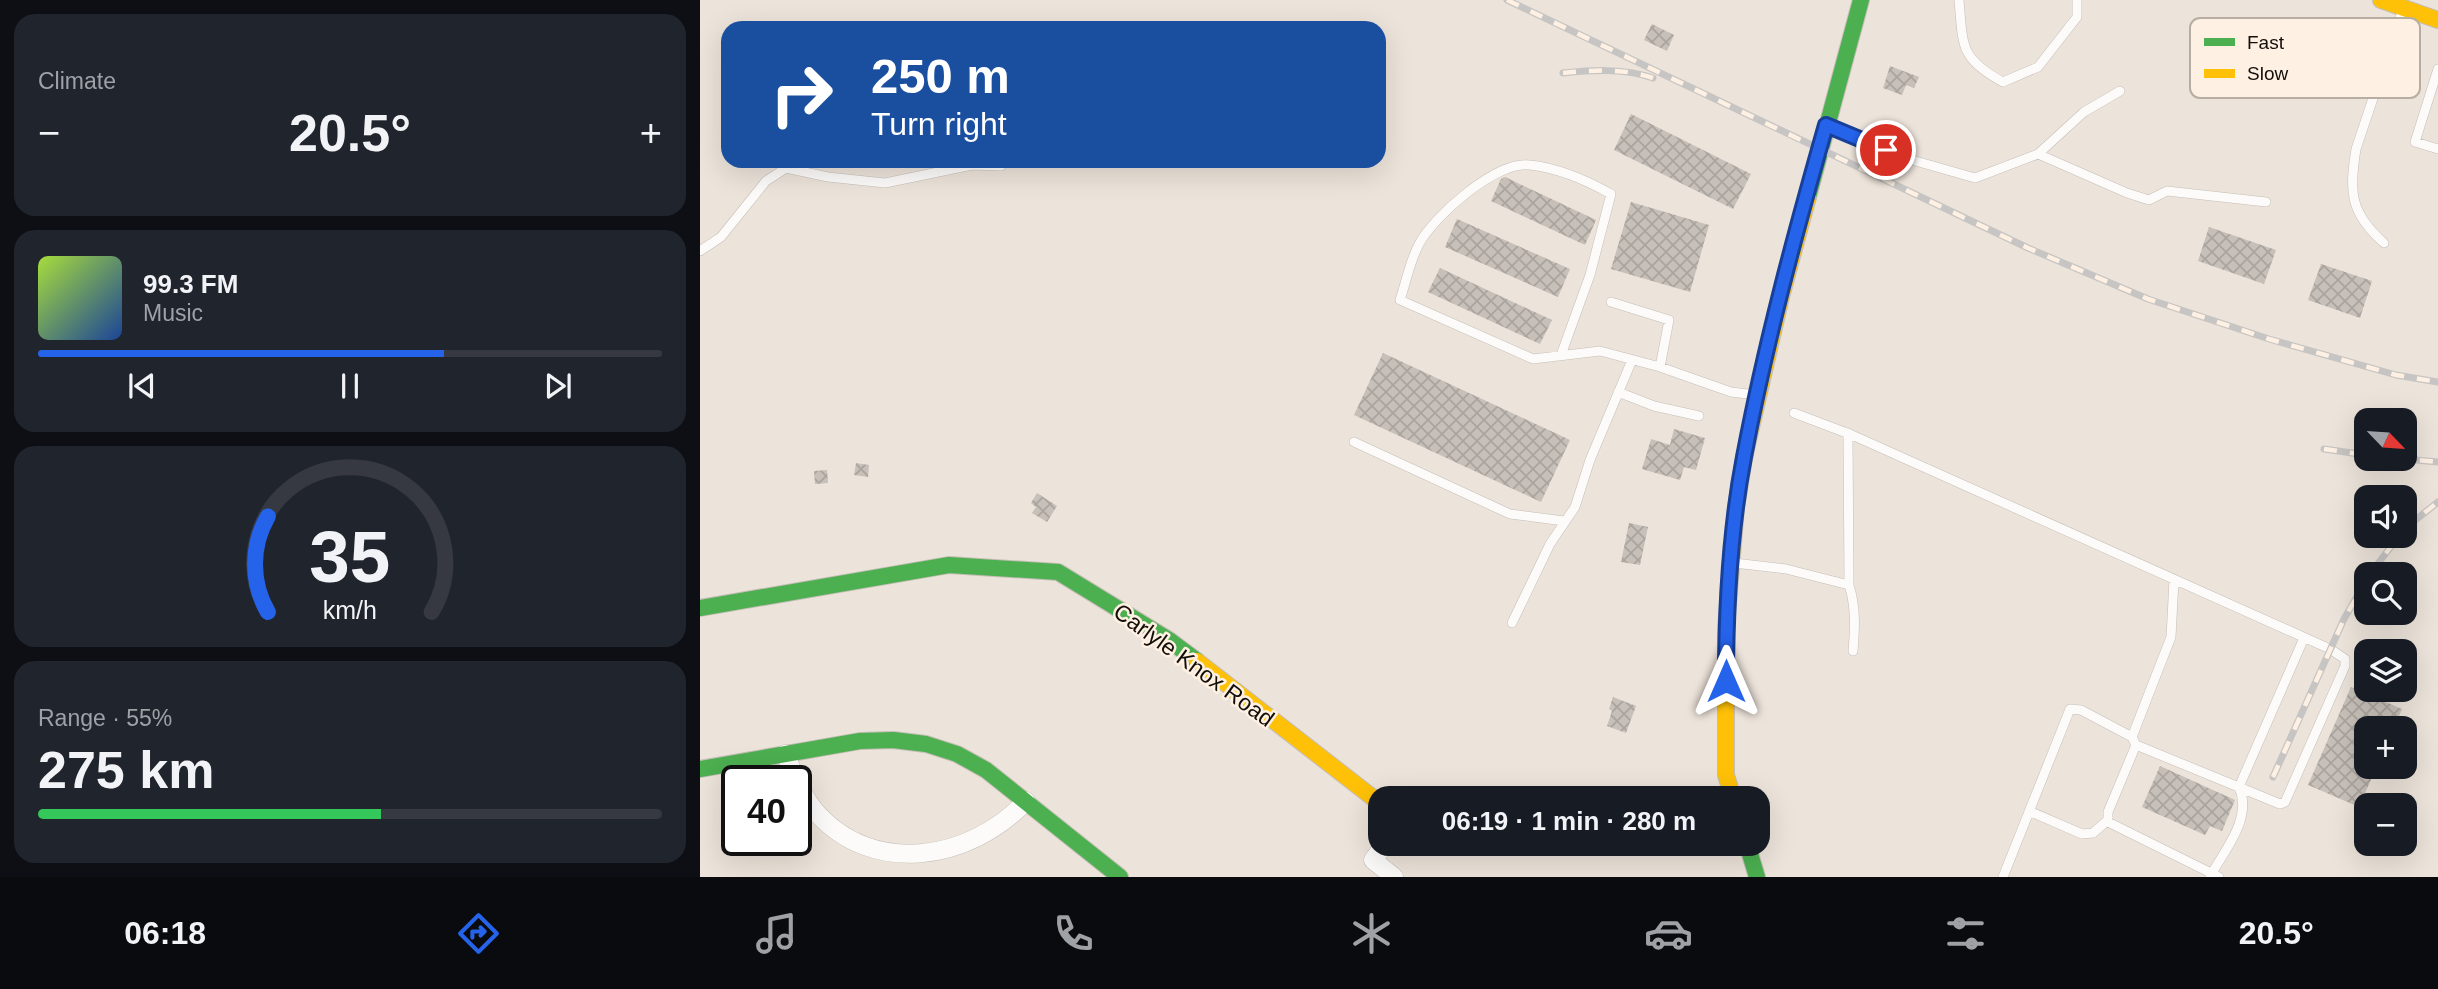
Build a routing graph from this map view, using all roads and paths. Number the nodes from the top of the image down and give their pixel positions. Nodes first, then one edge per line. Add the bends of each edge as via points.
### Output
1 (1861, 0) edge
2 (1959, 0) edge
3 (2077, 0) edge
4 (2381, 0) edge
5 (2403, 8) junction
6 (2400, 18) edge
7 (2438, 20) edge
8 (2438, 68) edge
9 (2120, 91) dead end
10 (2373, 98) edge
11 (1826, 125) junction
12 (2438, 149) edge
13 (2038, 154) junction
14 (786, 168) edge
15 (786, 168) edge
16 (958, 168) edge
17 (2266, 202) dead end
18 (2384, 243) dead end
19 (700, 251) edge
20 (1611, 302) dead end
21 (1561, 355) junction
22 (1632, 360) junction
23 (1660, 367) junction
24 (1618, 392) junction
25 (1758, 396) junction
26 (1794, 413) dead end
27 (1699, 416) dead end
28 (1849, 433) junction
29 (1354, 442) dead end
30 (1564, 521) junction
31 (1732, 563) junction
32 (2174, 580) junction
33 (1849, 584) junction
34 (700, 608) edge
35 (1512, 622) dead end
36 (2304, 638) junction
37 (1853, 651) dead end
38 (2134, 741) junction
39 (785, 754) junction
40 (700, 769) edge
41 (1729, 786) edge
42 (2239, 788) junction
43 (1368, 794) edge
44 (1026, 801) junction
45 (2029, 811) junction
46 (2108, 820) junction
47 (1376, 856) edge
48 (1751, 856) edge
49 (2214, 875) edge
50 (1120, 877) edge
51 (1394, 877) edge
52 (1757, 877) edge
53 (2003, 877) edge

1 - 11 street
2 - 3 lane via 1963,46 1980,70 2003,82 2038,67 2077,17
4 - 5 street
5 - 6 lane
5 - 7 street
8 - 12 lane via 2415,142
9 - 13 lane via 2084,112
10 - 18 lane via 2352,172 2354,202 2365,226
11 - 13 lane via 1905,158 1975,178
11 - 25 street
13 - 17 lane via 2149,200 2167,191
14 - 16 lane via 885,183
15 - 19 lane via 766,181 721,237
20 - 23 lane via 1669,320
21 - 21 lane via 1590,275 1611,194 1583,179 1528,164 1507,168 1446,211 1420,243 1400,300 1533,359
21 - 22 lane via 1600,351
22 - 23 lane
22 - 24 lane
23 - 25 lane via 1731,392
24 - 27 lane
24 - 30 lane via 1575,507
25 - 31 street via 1742,470
26 - 28 lane
28 - 32 lane
28 - 33 lane
29 - 30 lane via 1510,514
30 - 35 lane
31 - 33 lane via 1786,569
31 - 41 street via 1726,627
32 - 36 lane
32 - 38 lane via 2171,636
33 - 37 lane via 1854,602
34 - 43 street, Carlyle Knox Road via 949,565 1058,572 1169,640
36 - 42 lane
36 - 42 lane via 2345,659 2345,666 2287,799 2280,804
38 - 42 lane
38 - 45 lane via 2081,710 2070,709
38 - 46 lane
39 - 40 street
39 - 44 street via 876,740 926,744 972,762
39 - 44 street via 806,799 824,822 853,843 887,855 931,855 961,846 1003,823
42 - 49 lane via 2241,821
44 - 50 street
45 - 46 lane via 2082,834 2093,833
45 - 53 lane
46 - 49 lane
47 - 51 street via 1373,860
48 - 52 street

